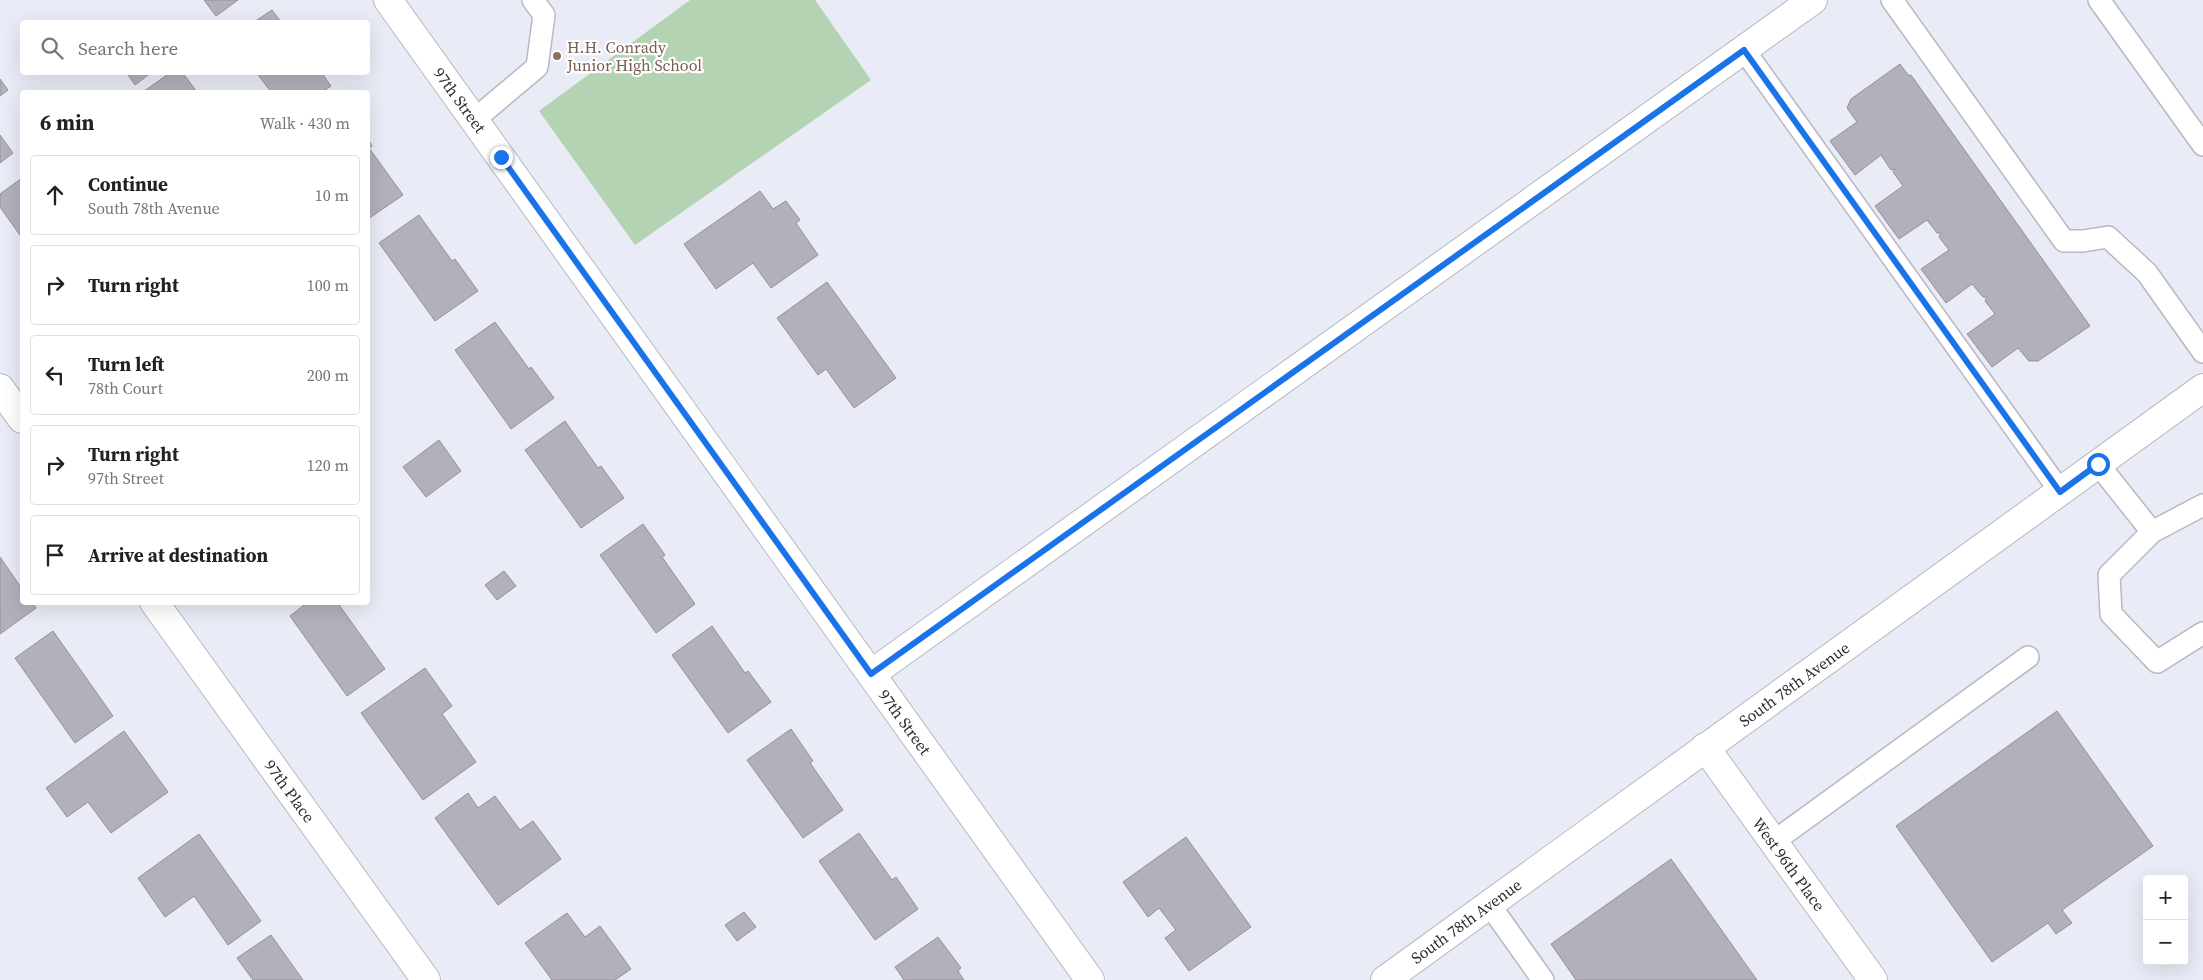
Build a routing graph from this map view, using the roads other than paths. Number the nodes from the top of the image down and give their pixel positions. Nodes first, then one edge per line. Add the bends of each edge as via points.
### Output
1 (388, 0) edge
2 (533, 0) edge
3 (1813, 0) edge
4 (1892, 0) edge
5 (2099, 0) edge
6 (1744, 50) junction
7 (474, 120) junction
8 (2203, 145) edge
9 (2203, 352) edge
10 (0, 388) edge
11 (2203, 388) edge
12 (20, 416) edge
13 (2098, 464) junction
14 (2060, 492) junction
15 (2203, 505) edge
16 (2152, 532) junction
17 (156, 605) edge
18 (2203, 633) edge
19 (2028, 657) dead end
20 (871, 674) junction
21 (1705, 747) junction
22 (1773, 842) junction
23 (1489, 904) junction
24 (426, 980) edge
25 (1090, 980) edge
26 (1385, 980) edge
27 (1543, 980) edge
28 (1873, 980) edge

1 - 7 street, 97th Street
2 - 7 lane via 544,14 538,67
3 - 6 street
4 - 9 lane via 2064,241 2108,237 2147,273
5 - 8 lane
6 - 14 lane
6 - 20 street
7 - 20 street, 97th Street
10 - 12 street
11 - 13 street, South 78th Avenue
13 - 14 street, South 78th Avenue
13 - 16 lane
14 - 21 street, South 78th Avenue
15 - 16 lane
16 - 18 lane via 2109,575 2111,614 2157,662
17 - 24 street, 97th Place
19 - 22 lane
20 - 25 street, 97th Street
21 - 22 street, West 96th Place
21 - 23 street, South 78th Avenue
22 - 28 street, West 96th Place
23 - 26 street, South 78th Avenue
23 - 27 lane

